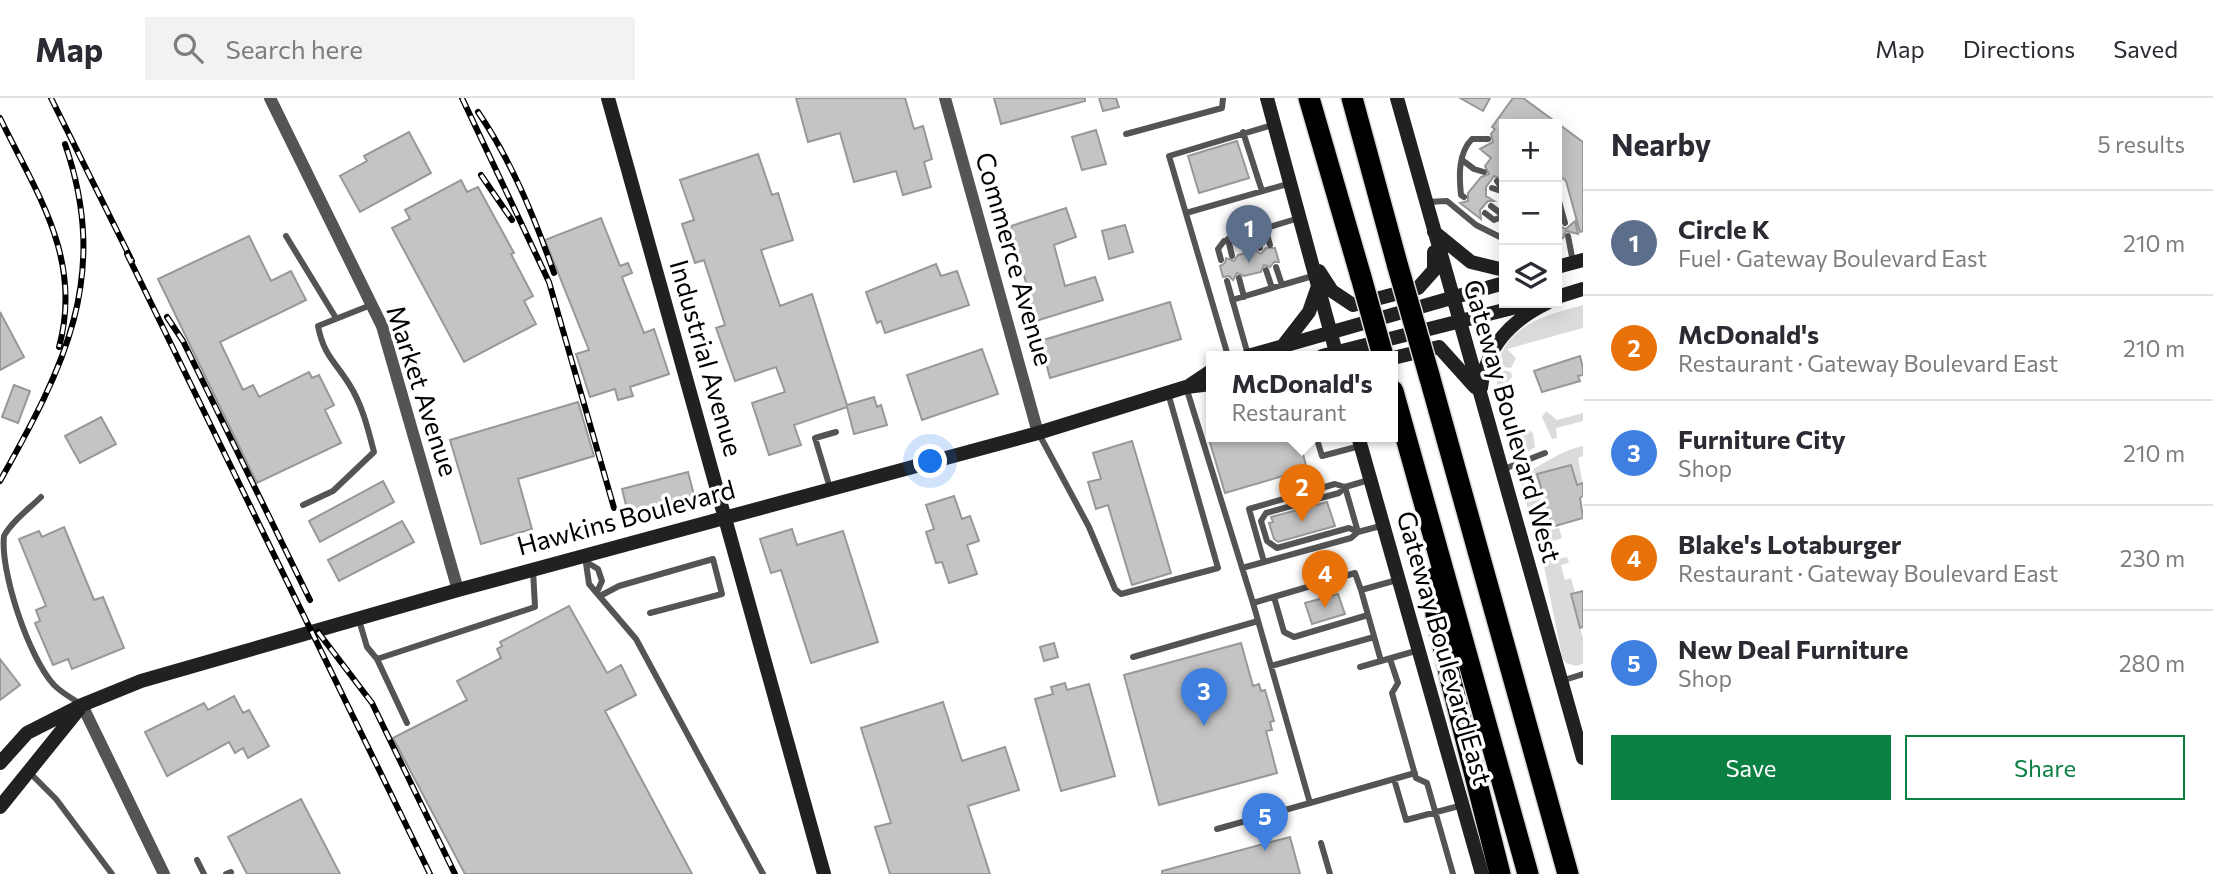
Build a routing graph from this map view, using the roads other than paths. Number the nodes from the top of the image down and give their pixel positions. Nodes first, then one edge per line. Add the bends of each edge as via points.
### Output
1 (271, 98) edge
2 (608, 98) edge
3 (945, 98) edge
4 (1223, 98) edge
5 (1267, 98) edge
6 (1309, 98) edge
7 (1352, 98) edge
8 (1397, 98) edge
9 (1274, 125) junction
10 (1243, 132) junction
11 (1126, 134) dead end
12 (1488, 139) dead end
13 (1462, 160) junction
14 (1482, 175) dead end
15 (1497, 181) dead end
16 (1291, 183) junction
17 (1460, 183) junction
18 (1499, 184) edge
19 (1492, 188) dead end
20 (1469, 190) dead end
21 (1499, 190) edge
22 (1262, 191) junction
23 (1464, 197) dead end
24 (1425, 202) junction
25 (1490, 206) dead end
26 (1499, 212) edge
27 (1562, 212) edge
28 (1186, 213) junction
29 (1485, 213) dead end
30 (1301, 218) junction
31 (1499, 218) edge
32 (1565, 223) dead end
33 (1265, 228) junction
34 (1255, 231) junction
35 (1434, 232) junction
36 (286, 236) dead end
37 (1499, 236) edge
38 (1568, 236) dead end
39 (1227, 239) junction
40 (1270, 246) dead end
41 (1260, 248) dead end
42 (1233, 256) dead end
43 (1221, 260) dead end
44 (1578, 261) edge
45 (1276, 267) dead end
46 (1499, 269) edge
47 (1266, 270) dead end
48 (1316, 274) junction
49 (1239, 278) dead end
50 (1227, 281) dead end
51 (1282, 285) junction
52 (1499, 285) edge
53 (1272, 288) junction
54 (1583, 289) edge
55 (1562, 295) edge
56 (1244, 297) junction
57 (1451, 299) junction
58 (1233, 300) junction
59 (371, 305) junction
60 (1511, 308) edge
61 (1539, 308) edge
62 (336, 318) junction
63 (1458, 321) junction
64 (1331, 331) junction
65 (1285, 344) junction
66 (1227, 351) edge
67 (1247, 351) edge
68 (1263, 351) edge
69 (1331, 351) edge
70 (1343, 351) edge
71 (1382, 351) edge
72 (1398, 357) edge
73 (1206, 375) edge
74 (1206, 385) edge
75 (1186, 387) junction
76 (1168, 392) junction
77 (1480, 393) junction
78 (1398, 409) edge
79 (836, 432) dead end
80 (1038, 433) junction
81 (1318, 442) edge
82 (1357, 442) edge
83 (1360, 442) edge
84 (1545, 453) dead end
85 (1502, 470) junction
86 (1371, 479) junction
87 (1345, 487) junction
88 (830, 488) junction
89 (41, 497) dead end
90 (303, 505) dead end
91 (725, 516) junction
92 (1384, 525) junction
93 (1358, 531) junction
94 (1436, 550) junction
95 (586, 559) junction
96 (1264, 562) junction
97 (1242, 568) junction
98 (533, 569) junction
99 (1399, 579) junction
100 (458, 590) junction
101 (1361, 590) junction
102 (598, 594) junction
103 (1274, 597) junction
104 (1253, 603) junction
105 (650, 613) dead end
106 (1368, 615) junction
107 (358, 618) junction
108 (1258, 621) junction
109 (1374, 637) junction
110 (1420, 650) junction
111 (1133, 657) dead end
112 (377, 659) junction
113 (1391, 659) junction
114 (1381, 661) junction
115 (1271, 666) junction
116 (1360, 667) dead end
117 (1583, 674) edge
118 (1561, 681) junction
119 (82, 705) junction
120 (407, 723) dead end
121 (1583, 758) edge
122 (0, 763) edge
123 (29, 772) junction
124 (1415, 773) junction
125 (1395, 779) junction
126 (1310, 803) junction
127 (1463, 805) junction
128 (0, 807) edge
129 (1435, 812) junction
130 (1217, 829) dead end
131 (1321, 843) dead end
132 (197, 860) dead end
133 (112, 874) edge
134 (164, 874) edge
135 (204, 874) edge
136 (763, 874) edge
137 (824, 874) edge
138 (1330, 874) edge
139 (1453, 874) edge
140 (1486, 874) edge
141 (1528, 874) edge
142 (1568, 874) edge

1 - 59 street, Market Avenue
2 - 91 main road, Industrial Avenue
3 - 80 street, Commerce Avenue
4 - 11 lane via 1222,108
5 - 9 main road
6 - 71 highway, bridge
7 - 142 highway, bridge
8 - 24 main road, Gateway Boulevard West
9 - 10 lane
9 - 16 main road
10 - 22 lane
10 - 28 lane via 1169,156
12 - 13 lane via 1472,139
13 - 14 lane
13 - 17 lane
15 - 18 lane
16 - 22 lane
16 - 30 main road
17 - 20 lane
17 - 23 lane
19 - 21 lane
22 - 28 lane
24 - 35 main road, Gateway Boulevard West
24 - 37 lane via 1447,201
25 - 26 lane
27 - 32 lane
28 - 66 lane
29 - 31 lane via 1494,220
30 - 33 lane
30 - 48 main road
33 - 34 lane
33 - 40 lane
34 - 39 lane
34 - 41 lane
35 - 46 main road via 1471,262
35 - 48 main road via 1434,270 1418,288 1353,305
35 - 57 main road, Gateway Boulevard West
36 - 62 lane
38 - 44 lane
39 - 42 lane
39 - 43 lane via 1218,249
45 - 51 lane
47 - 53 lane
48 - 51 lane
48 - 64 main road
48 - 65 main road via 1309,312
49 - 56 lane
50 - 58 lane
51 - 53 lane
52 - 57 main road
53 - 56 lane
54 - 55 main road
56 - 58 lane
57 - 63 main road, Gateway Boulevard West
57 - 64 main road
58 - 67 lane
59 - 62 lane
59 - 100 street, Market Avenue via 382,326
60 - 63 main road
61 - 77 main road via 1498,340 1484,370
62 - 90 lane via 318,326 323,350 350,386 374,452 333,491
63 - 70 main road
63 - 77 main road, Gateway Boulevard West
64 - 65 main road
64 - 69 main road
65 - 68 main road
72 - 77 main road via 1439,347
73 - 75 main road, Hawkins Boulevard
74 - 75 main road, Hawkins Boulevard
75 - 76 main road, Hawkins Boulevard
75 - 97 lane
76 - 80 main road, Hawkins Boulevard
76 - 80 lane via 1218,568 1121,594
77 - 85 main road, Gateway Boulevard West
78 - 94 highway
79 - 88 lane via 815,438
80 - 88 main road, Hawkins Boulevard
81 - 82 lane via 1322,456
83 - 86 main road, Gateway Boulevard East
84 - 85 lane
85 - 118 main road, Gateway Boulevard West
86 - 87 lane
86 - 92 main road, Gateway Boulevard East
87 - 93 lane
87 - 93 lane via 1339,493 1266,513 1261,521 1267,541 1277,548 1349,528
87 - 96 lane via 1335,484 1249,509
88 - 91 main road, Hawkins Boulevard
89 - 119 lane via 5,534 1,578 24,638 53,683
91 - 95 main road, Hawkins Boulevard
91 - 137 main road, Industrial Avenue
92 - 93 lane
92 - 99 main road, Gateway Boulevard East
93 - 96 lane via 1351,538
94 - 140 highway via 1436,615
94 - 141 highway
95 - 98 main road, Hawkins Boulevard
95 - 102 lane via 585,574
95 - 102 lane via 602,582
96 - 97 lane
97 - 104 lane
98 - 100 main road, Hawkins Boulevard
98 - 112 lane via 534,607
99 - 101 lane
99 - 110 main road, Gateway Boulevard East
100 - 107 main road, Hawkins Boulevard
101 - 103 lane via 1355,573
101 - 106 lane
102 - 105 lane via 713,559 722,594
102 - 136 lane via 636,639
103 - 104 lane
103 - 106 lane via 1284,632 1294,637
104 - 108 lane
106 - 109 lane
107 - 112 lane via 367,647
107 - 119 main road, Hawkins Boulevard via 141,681
108 - 111 lane
108 - 115 lane
109 - 114 lane
109 - 115 lane
110 - 113 lane
110 - 127 main road, Gateway Boulevard East
112 - 120 lane
113 - 114 lane
113 - 124 lane via 1398,683 1392,693
114 - 116 lane
115 - 126 lane
117 - 118 lane
118 - 121 main road, Gateway Boulevard West
119 - 122 main road, Hawkins Boulevard via 27,733
119 - 123 main road, Hawkins Boulevard
119 - 134 street
123 - 128 main road, Hawkins Boulevard
123 - 133 lane via 56,799
124 - 125 lane
124 - 129 lane via 1427,783
125 - 126 lane
125 - 129 lane via 1406,820
126 - 130 lane
127 - 129 lane
127 - 140 main road, Gateway Boulevard East
129 - 139 lane
131 - 138 lane
132 - 135 lane

